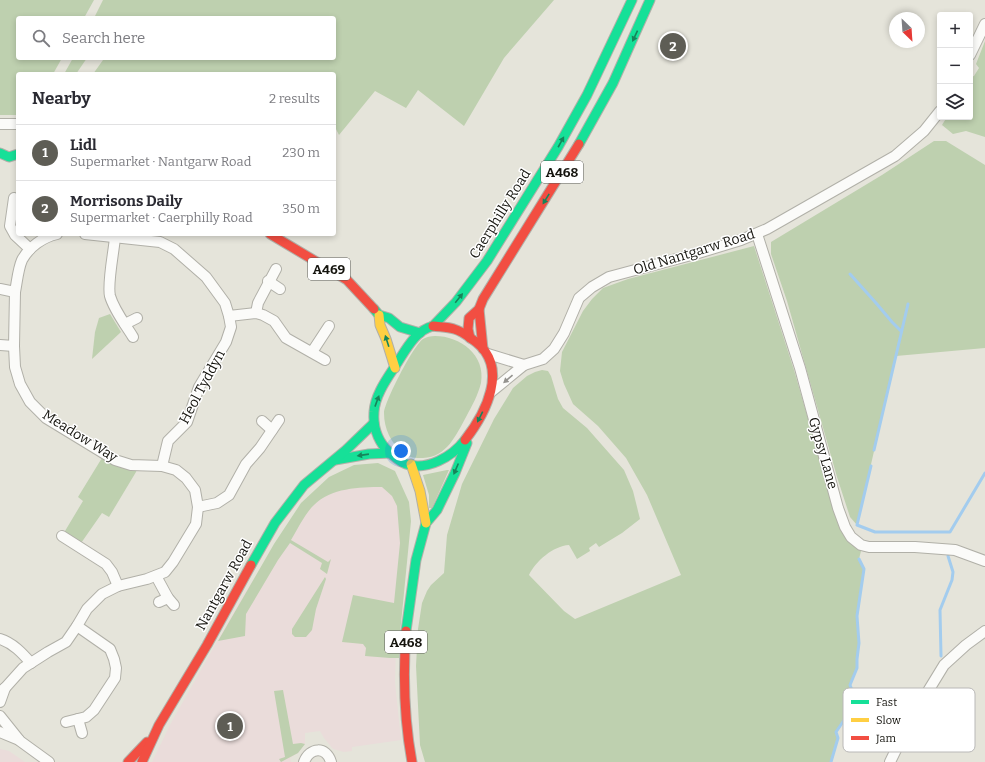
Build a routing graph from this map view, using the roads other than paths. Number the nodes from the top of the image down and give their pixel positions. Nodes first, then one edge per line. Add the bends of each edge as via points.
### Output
1 (632, 0) edge
2 (650, 0) edge
3 (985, 24) edge
4 (973, 49) edge
5 (937, 115) edge
6 (0, 124) edge
7 (16, 124) edge
8 (16, 150) edge
9 (0, 152) edge
10 (14, 198) dead end
11 (757, 234) junction
12 (16, 235) edge
13 (17, 236) edge
14 (49, 236) edge
15 (105, 236) edge
16 (273, 236) edge
17 (115, 237) junction
18 (30, 249) junction
19 (276, 269) dead end
20 (268, 281) junction
21 (280, 289) dead end
22 (0, 290) edge
23 (15, 292) junction
24 (479, 309) junction
25 (256, 313) junction
26 (379, 315) junction
27 (229, 316) junction
28 (137, 318) dead end
29 (125, 324) junction
30 (329, 326) dead end
31 (432, 326) junction
32 (420, 333) junction
33 (133, 337) dead end
34 (470, 338) junction
35 (0, 345) edge
36 (14, 346) junction
37 (485, 351) junction
38 (312, 352) junction
39 (325, 360) dead end
40 (524, 365) junction
41 (395, 368) junction
42 (491, 392) junction
43 (279, 420) dead end
44 (262, 421) dead end
45 (374, 423) junction
46 (272, 430) junction
47 (471, 433) junction
48 (391, 453) junction
49 (335, 460) junction
50 (411, 464) junction
51 (162, 466) junction
52 (198, 507) junction
53 (426, 523) junction
54 (62, 536) dead end
55 (985, 561) edge
56 (156, 576) junction
57 (118, 586) junction
58 (167, 602) dead end
59 (78, 626) junction
60 (985, 631) edge
61 (0, 639) edge
62 (31, 663) junction
63 (930, 688) edge
64 (2, 690) edge
65 (0, 702) edge
66 (0, 716) edge
67 (78, 719) junction
68 (66, 722) dead end
69 (0, 732) edge
70 (82, 733) dead end
71 (152, 736) junction
72 (20, 740) junction
73 (895, 752) edge
74 (49, 762) edge
75 (128, 762) edge
76 (142, 762) edge
77 (304, 762) edge
78 (332, 762) edge
79 (412, 762) edge
80 (890, 762) edge

31 -> 1 main road, Caerphilly Road / A468 via 456,302 487,261 558,147 590,88
2 -> 24 main road, A468 via 614,82
3 - 4 street
5 - 11 street, Old Nantgarw Road via 924,131 895,156
6 - 7 street
8 - 9 main road via 14,148 4,148
10 - 12 street via 10,226
11 - 40 street, Old Nantgarw Road via 599,282 579,298 554,349 544,359
11 - 55 street, Gypsy Lane via 800,368 838,508 850,537 869,547 955,550
13 - 18 street
14 - 18 street
15 - 17 street, Heol Tyddyn
16 - 26 main road, A469 via 347,280
17 - 27 street, Heol Tyddyn via 160,242 174,249 206,276 225,303
17 - 29 street via 110,295
18 - 23 street via 22,261
19 - 20 street
20 - 21 street
20 - 25 street
22 - 23 street
23 - 36 street, Meadow Way
24 - 34 main road, A468 via 469,318
24 - 37 main road
25 - 27 street
25 - 38 street via 274,322 286,338
26 - 32 main road, A469 via 389,318 400,327
41 -> 26 main road, A469
27 - 51 street, Heol Tyddyn via 231,327 226,342 199,387 186,422 168,441
28 - 29 street
29 - 33 street
30 - 38 street
31 - 32 main road
31 - 34 main road via 455,330
32 - 41 main road via 406,348
34 - 37 main road
35 - 36 street
36 - 51 street, Meadow Way via 15,367 20,384 30,402 46,418 116,460 131,465
37 - 40 street
37 - 42 main road via 493,369
38 - 39 street
40 -> 42 street, Old Nantgarw Road
45 -> 41 main road via 375,403
42 -> 47 main road
43 - 46 street
44 - 46 street
45 - 48 main road via 381,442
45 - 49 main road, Nantgarw Road
46 - 52 street via 246,464 229,495 217,503
47 - 50 main road via 455,452 439,461 421,466
47 -> 53 main road, A468 via 437,510
48 -> 49 main road, Nantgarw Road
48 - 50 main road via 406,464
49 - 71 main road, Nantgarw Road via 316,473 285,509
50 - 53 main road, A468
51 - 52 street, Meadow Way via 176,470 186,478 195,490
52 - 56 street, Meadow Way via 196,524 173,562 165,572
53 - 79 main road, A468 via 416,560 406,632 404,696
54 - 57 street via 106,564
56 - 57 street, Meadow Way
56 - 58 street
57 - 59 street, Meadow Way via 102,594 87,609
59 - 62 street, Meadow Way via 66,642
59 - 67 street via 110,649 116,668 115,678 94,710
60 - 63 street via 944,665
61 - 62 street via 21,652
62 - 64 street, Meadow Way
64 - 65 street, Meadow Way
66 - 72 street
67 - 68 street
67 - 70 street
69 - 72 street
71 - 75 main road, Nantgarw Road
71 - 76 main road, Nantgarw Road
72 - 74 street
73 - 80 street
77 - 78 street via 307,755 316,750 327,754

